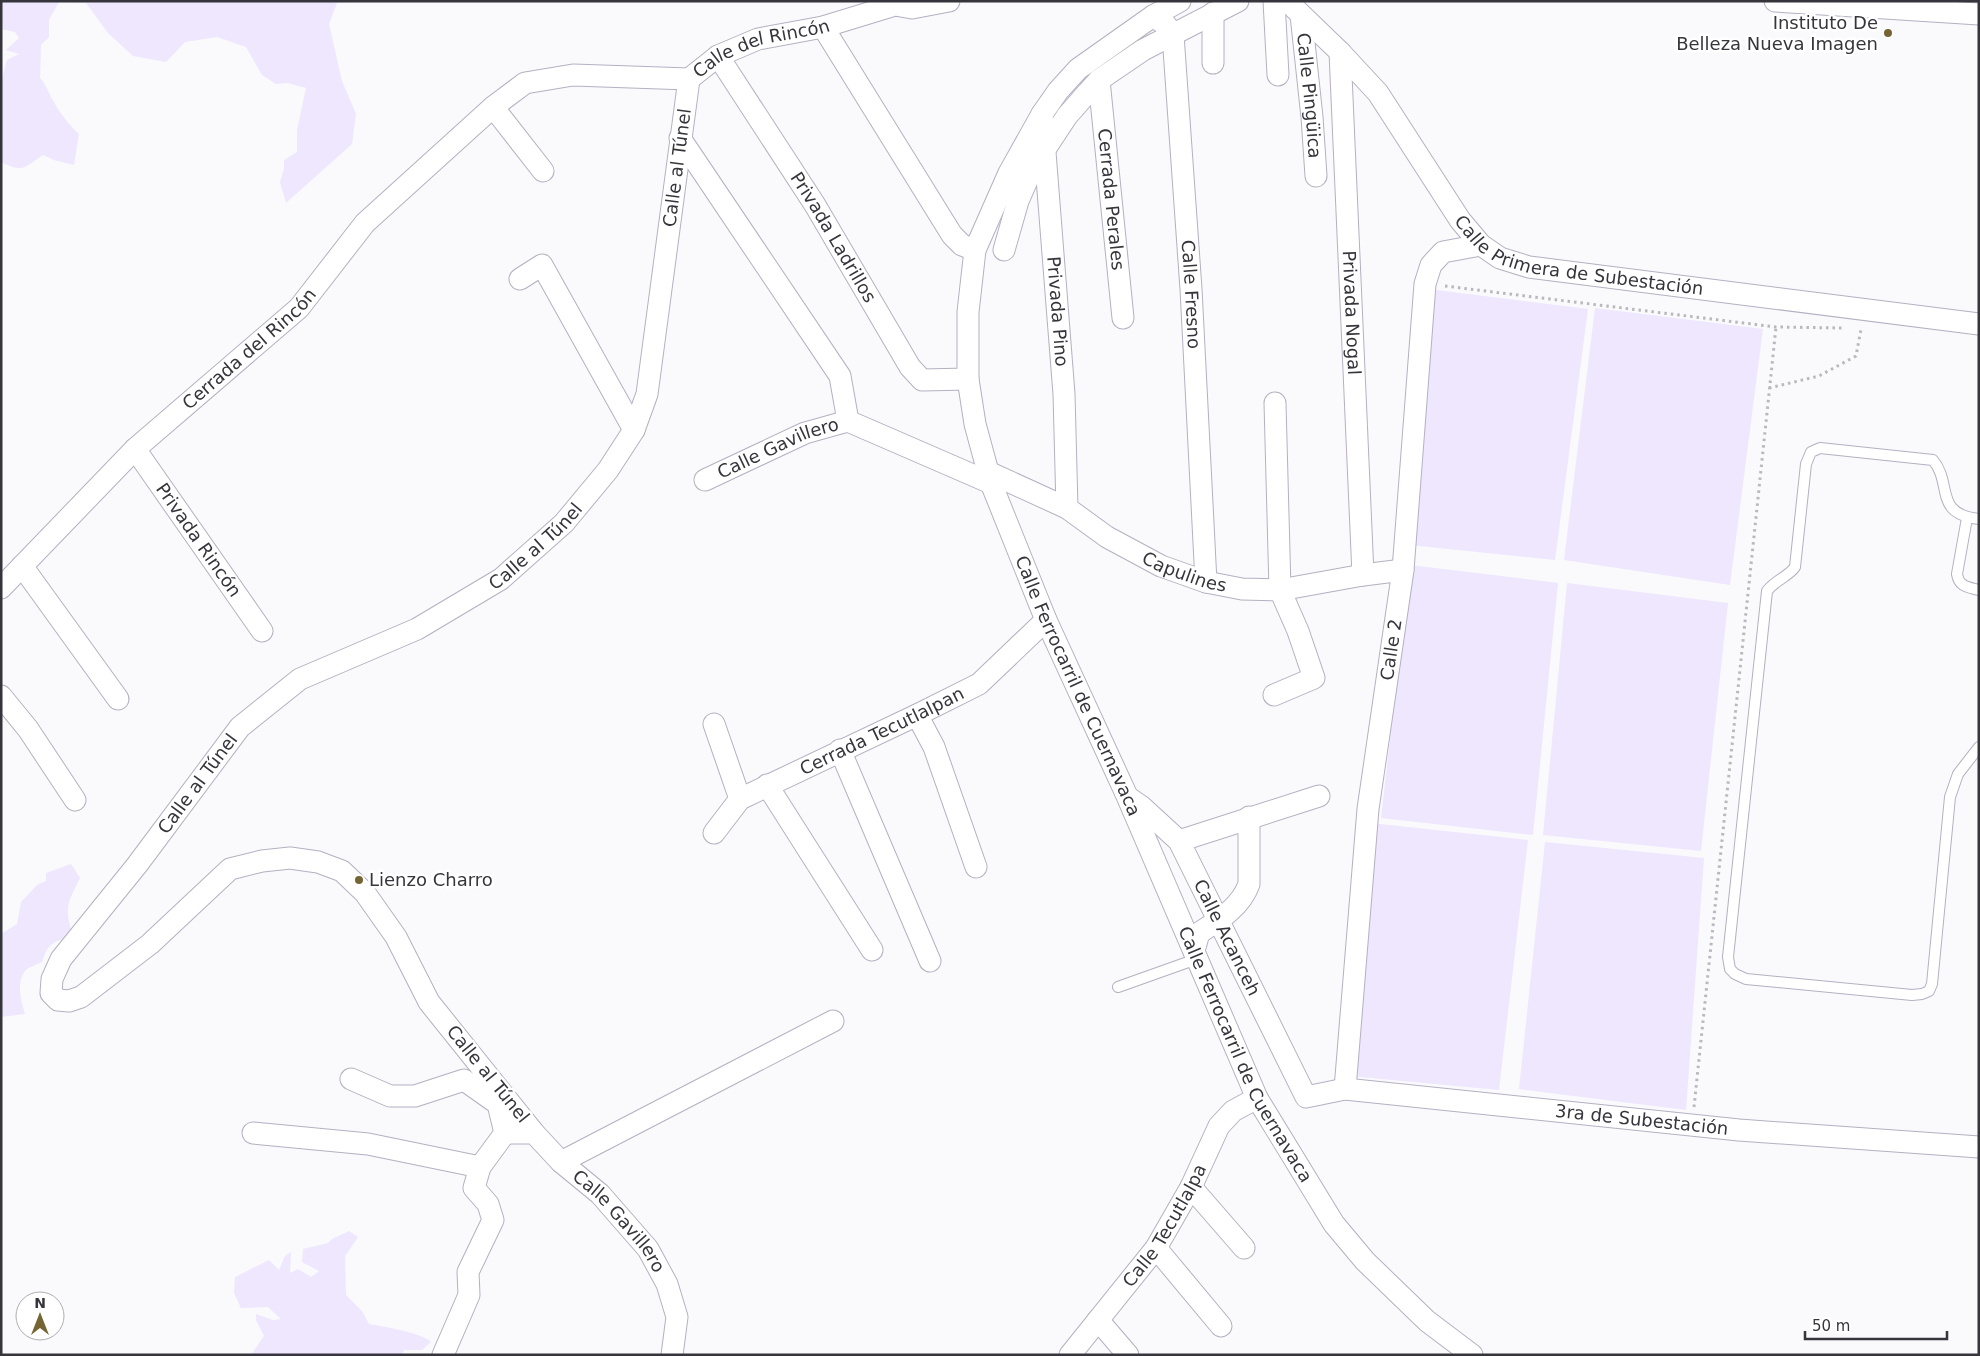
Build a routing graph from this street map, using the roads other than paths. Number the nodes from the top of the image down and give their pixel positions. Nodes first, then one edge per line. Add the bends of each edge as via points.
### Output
1 (949, 1) edge
2 (1180, 1) edge
3 (1238, 1) edge
4 (1274, 1) edge
5 (1776, 1) edge
6 (895, 3) edge
7 (1294, 8) edge
8 (1213, 13) junction
9 (1979, 14) edge
10 (1153, 16) junction
11 (823, 27) junction
12 (1173, 35) junction
13 (1340, 52) junction
14 (718, 56) junction
15 (1214, 63) dead end
16 (1278, 75) dead end
17 (689, 79) junction
18 (1099, 80) junction
19 (493, 107) junction
20 (1042, 114) junction
21 (680, 138) junction
22 (1044, 149) junction
23 (543, 171) dead end
24 (1316, 176) dead end
25 (1481, 245) junction
26 (974, 250) junction
27 (1004, 250) dead end
28 (520, 279) dead end
29 (1123, 318) dead end
30 (1979, 324) edge
31 (968, 379) junction
32 (1275, 403) dead end
33 (848, 421) junction
34 (634, 430) junction
35 (135, 449) junction
36 (989, 477) junction
37 (705, 480) dead end
38 (1067, 508) junction
39 (1967, 518) junction
40 (1979, 520) edge
41 (22, 566) junction
42 (1403, 570) junction
43 (1362, 575) junction
44 (1206, 582) junction
45 (1, 588) edge
46 (1280, 590) junction
47 (1979, 590) edge
48 (1046, 620) junction
49 (262, 631) dead end
50 (1, 696) edge
51 (1274, 696) dead end
52 (118, 699) dead end
53 (917, 715) junction
54 (714, 724) dead end
55 (1979, 747) edge
56 (840, 750) junction
57 (767, 785) junction
58 (1127, 796) junction
59 (1319, 796) dead end
60 (740, 799) junction
61 (75, 800) dead end
62 (1249, 817) junction
63 (714, 833) dead end
64 (1179, 840) junction
65 (976, 867) dead end
66 (1220, 921) junction
67 (872, 950) dead end
68 (1194, 951) junction
69 (930, 961) dead end
70 (1118, 987) dead end
71 (833, 1021) dead end
72 (352, 1079) dead end
73 (1345, 1089) junction
74 (1306, 1097) joint
75 (1257, 1098) junction
76 (253, 1133) dead end
77 (505, 1133) junction
78 (534, 1133) junction
79 (1979, 1147) edge
80 (561, 1162) junction
81 (480, 1167) junction
82 (1191, 1188) junction
83 (1156, 1248) junction
84 (1244, 1248) dead end
85 (1098, 1320) junction
86 (1221, 1326) dead end
87 (443, 1355) edge
88 (672, 1355) edge
89 (1070, 1355) edge
90 (1128, 1355) edge
91 (1472, 1355) edge

1 - 6 street, Calle del Rincón via 912,8
2 - 10 street, Calle Ferrocarril de Cuernavaca
3 - 8 street
4 - 16 street
5 - 9 street
6 - 11 street, Calle del Rincón
7 - 13 street, Calle Primera de Subestación
7 - 24 street, Calle Pingüica via 1312,117
8 - 12 street
8 - 15 street
10 - 12 street
10 - 20 street, Calle Ferrocarril de Cuernavaca via 1078,69
11 - 14 street, Calle del Rincón via 758,39
11 - 26 street via 952,235 962,245
12 - 18 street via 1143,50
12 - 44 street, Calle Fresno via 1191,289
13 - 25 street, Calle Primera de Subestación via 1378,93 1460,220
13 - 43 street, Privada Nogal
14 - 17 street, Calle del Rincón
14 - 31 street, Privada Ladrillos via 815,205 910,367 922,380
17 - 19 street, Calle del Rincón via 573,75 525,83
17 - 21 street, Calle al Túnel
18 - 22 street via 1067,116
18 - 29 street, Cerrada Perales
19 - 23 street
19 - 35 street, Cerrada del Rincón via 365,223 299,308
20 - 22 street, Privada Pino
20 - 26 street, Calle Ferrocarril de Cuernavaca via 1009,173
21 - 33 street via 840,376
21 - 34 street, Calle al Túnel via 647,394
22 - 27 street via 1018,201
22 - 38 street, Privada Pino via 1064,394
25 - 30 street, Calle Primera de Subestación via 1500,258 1530,267 1863,319
25 - 42 street, Calle 2 via 1442,252 1431,264 1425,284
26 - 31 street, Calle Ferrocarril de Cuernavaca via 968,312
28 - 34 street via 542,266
31 - 36 street, Calle Ferrocarril de Cuernavaca via 975,424
32 - 46 street
33 - 36 street, Calle Gavillero
33 - 37 street, Calle Gavillero via 805,433
34 - 78 street, Calle al Túnel via 608,470 564,523 501,579 417,629 300,678 240,727 88,929 61,959 52,979 51,993 58,1000 69,1001 81,996 150,944 230,868 281,859 318,862 342,871 365,893 396,937 429,1002
35 - 41 street, Cerrada del Rincón
35 - 49 street, Privada Rincón
36 - 38 street, Capulines
36 - 48 street, Calle Ferrocarril de Cuernavaca
38 - 44 street, Capulines via 1107,537 1161,566
39 - 40 lane
39 - 47 lane via 1958,580 1961,585
39 - 55 lane via 1947,503 1940,473 1933,460 1820,448 1810,452 1795,566 1767,591 1728,957 1730,969 1746,979 1912,995 1929,990 1950,797 1958,774
41 - 45 street, Cerrada del Rincón
41 - 52 street
42 - 43 street, Capulines
42 - 73 street, Calle 2 via 1368,809
43 - 46 street, Capulines
44 - 46 street, Capulines via 1242,589
46 - 51 street via 1314,678
48 - 53 street, Cerrada Tecutlalpan via 979,684
48 - 58 street, Calle Ferrocarril de Cuernavaca
50 - 61 street via 28,729
53 - 56 street, Cerrada Tecutlalpan
53 - 65 street via 934,747
54 - 60 street
56 - 57 street, Cerrada Tecutlalpan
56 - 69 street
57 - 60 street, Cerrada Tecutlalpan
57 - 67 street
58 - 64 street, Calle Acanceh
58 - 68 street, Calle Ferrocarril de Cuernavaca
59 - 62 street
60 - 63 street, Cerrada Tecutlalpan
62 - 64 street
62 - 66 street via 1249,884 1246,893
64 - 66 street, Calle Acanceh
66 - 68 street via 1199,933
66 - 74 street, Calle Acanceh
68 - 70 lane via 1191,961
68 - 75 street, Calle Ferrocarril de Cuernavaca
71 - 80 street
72 - 77 street via 390,1096 415,1096 464,1080 498,1104
73 - 74 street, 3ra de Subestación
73 - 79 street, 3ra de Subestación via 1692,1125
75 - 82 street, Calle Tecutlalpa via 1233,1111 1220,1126
75 - 91 street, Calle Ferrocarril de Cuernavaca via 1334,1224 1365,1261 1427,1321
76 - 81 street via 368,1144
77 - 78 street
77 - 81 street
78 - 80 street, Calle Gavillero
80 - 88 street, Calle Gavillero via 600,1194 648,1250 667,1284 677,1317
81 - 87 street via 474,1188 488,1204 493,1220 468,1272 469,1295
82 - 83 street, Calle Tecutlalpa
82 - 84 street
83 - 85 street, Calle Tecutlalpa
83 - 86 street
85 - 89 street, Calle Tecutlalpa
85 - 90 street

